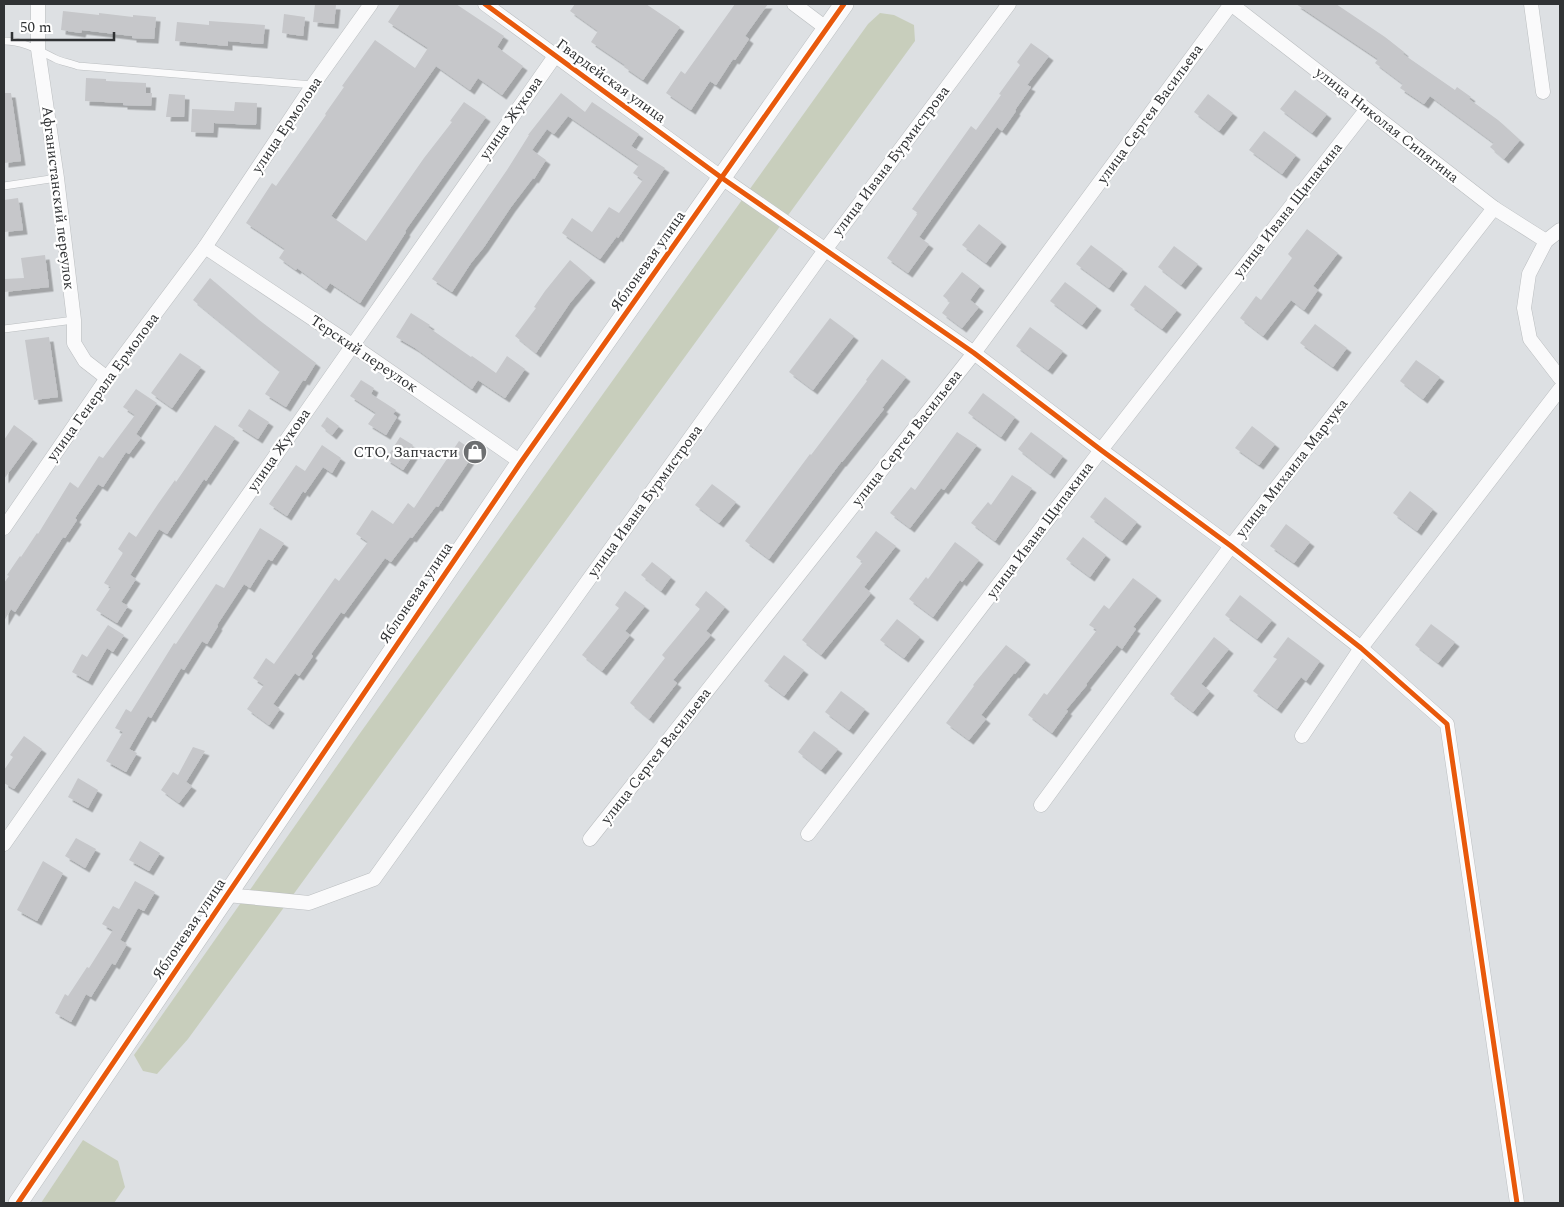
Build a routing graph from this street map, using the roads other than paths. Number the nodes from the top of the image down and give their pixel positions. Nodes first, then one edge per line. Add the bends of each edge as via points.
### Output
1 (38, 4) edge
2 (371, 4) edge
3 (485, 4) edge
4 (794, 4) edge
5 (844, 4) edge
6 (1009, 4) edge
7 (1231, 4) edge
8 (1531, 4) edge
9 (826, 28) junction
10 (4, 41) edge
11 (38, 49) junction
12 (555, 56) junction
13 (313, 85) junction
14 (1543, 92) dead end
15 (1366, 110) junction
16 (57, 178) junction
17 (722, 178) junction
18 (4, 186) edge
19 (1494, 208) junction
20 (1560, 230) edge
21 (1546, 241) junction
22 (205, 247) junction
23 (825, 250) junction
24 (74, 320) junction
25 (4, 329) edge
26 (352, 345) junction
27 (974, 353) junction
28 (107, 378) junction
29 (1560, 378) edge
30 (1560, 389) edge
31 (1101, 450) junction
32 (521, 462) junction
33 (4, 528) edge
34 (1231, 546) junction
35 (1362, 648) junction
36 (1302, 736) dead end
37 (1041, 805) dead end
38 (808, 834) dead end
39 (590, 839) dead end
40 (4, 844) edge
41 (227, 895) junction
42 (18, 1203) edge
43 (1517, 1203) edge

1 - 11 street, Афганистанский переулок
2 - 13 street, улица Ермолова
3 - 12 street, Гвардейская улица
4 - 9 street
5 - 9 street, Яблоневая улица
6 - 23 street, улица Ивана Бурмистрова
7 - 15 street, улица Николая Сипягина
7 - 27 street, улица Сергея Васильева
8 - 14 street
9 - 17 street, Яблоневая улица
10 - 11 lane via 15,41
11 - 13 lane via 57,60 78,66
11 - 16 street, Афганистанский переулок
12 - 17 street, Гвардейская улица
12 - 26 street, улица Жукова
13 - 22 street, улица Ермолова
15 - 19 street, улица Николая Сипягина
15 - 31 street, улица Ивана Щипакина
16 - 18 lane
16 - 24 street, Афганистанский переулок
17 - 23 street, Гвардейская улица
17 - 32 street, Яблоневая улица
19 - 21 street, улица Николая Сипягина
19 - 34 street, улица Михаила Марчука
20 - 21 street
21 - 29 street via 1529,274 1524,308 1530,339
22 - 26 street, Терский переулок
22 - 28 street, улица Генерала Ермолова
23 - 27 street, Гвардейская улица
23 - 41 street, улица Ивана Бурмистрова via 374,879 309,903
24 - 25 lane
24 - 28 street, Афганистанский переулок via 74,343 85,361
26 - 32 street, Терский переулок
26 - 40 street, улица Жукова
27 - 31 street, Гвардейская улица
27 - 39 street, улица Сергея Васильева
28 - 33 street, улица Генерала Ермолова
30 - 35 street
31 - 34 street, Гвардейская улица
31 - 38 street, улица Ивана Щипакина
32 - 41 street, Яблоневая улица
34 - 35 street, Гвардейская улица
34 - 37 street, улица Михаила Марчука
35 - 36 street
35 - 43 street, Гвардейская улица via 1447,724
41 - 42 street, Яблоневая улица

